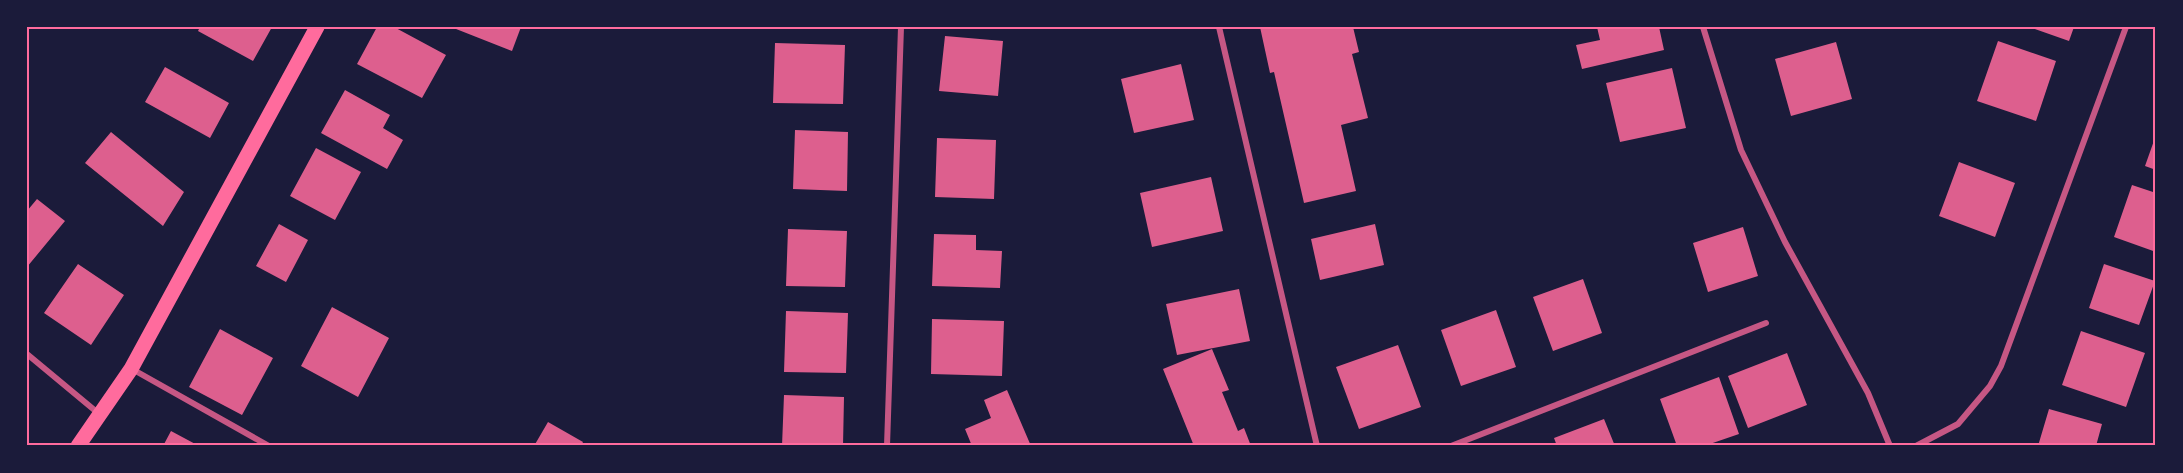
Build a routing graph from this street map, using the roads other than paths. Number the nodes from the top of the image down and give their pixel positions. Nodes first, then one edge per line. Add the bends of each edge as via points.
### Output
1 (317, 27) edge
2 (901, 27) edge
3 (1219, 27) edge
4 (1703, 27) edge
5 (2126, 27) edge
6 (1767, 322) dead end
7 (27, 354) edge
8 (131, 369) junction
9 (99, 414) junction
10 (78, 446) edge
11 (269, 446) edge
12 (887, 446) edge
13 (1317, 446) edge
14 (1450, 446) edge
15 (1890, 446) edge
16 (1916, 446) edge

1 - 8 main road
2 - 12 street
3 - 13 street
4 - 15 street via 1741,150 1785,242 1868,393
5 - 16 street via 2001,366 1990,386 1958,424
6 - 14 street
7 - 9 street
8 - 9 main road
8 - 11 street
9 - 10 main road

